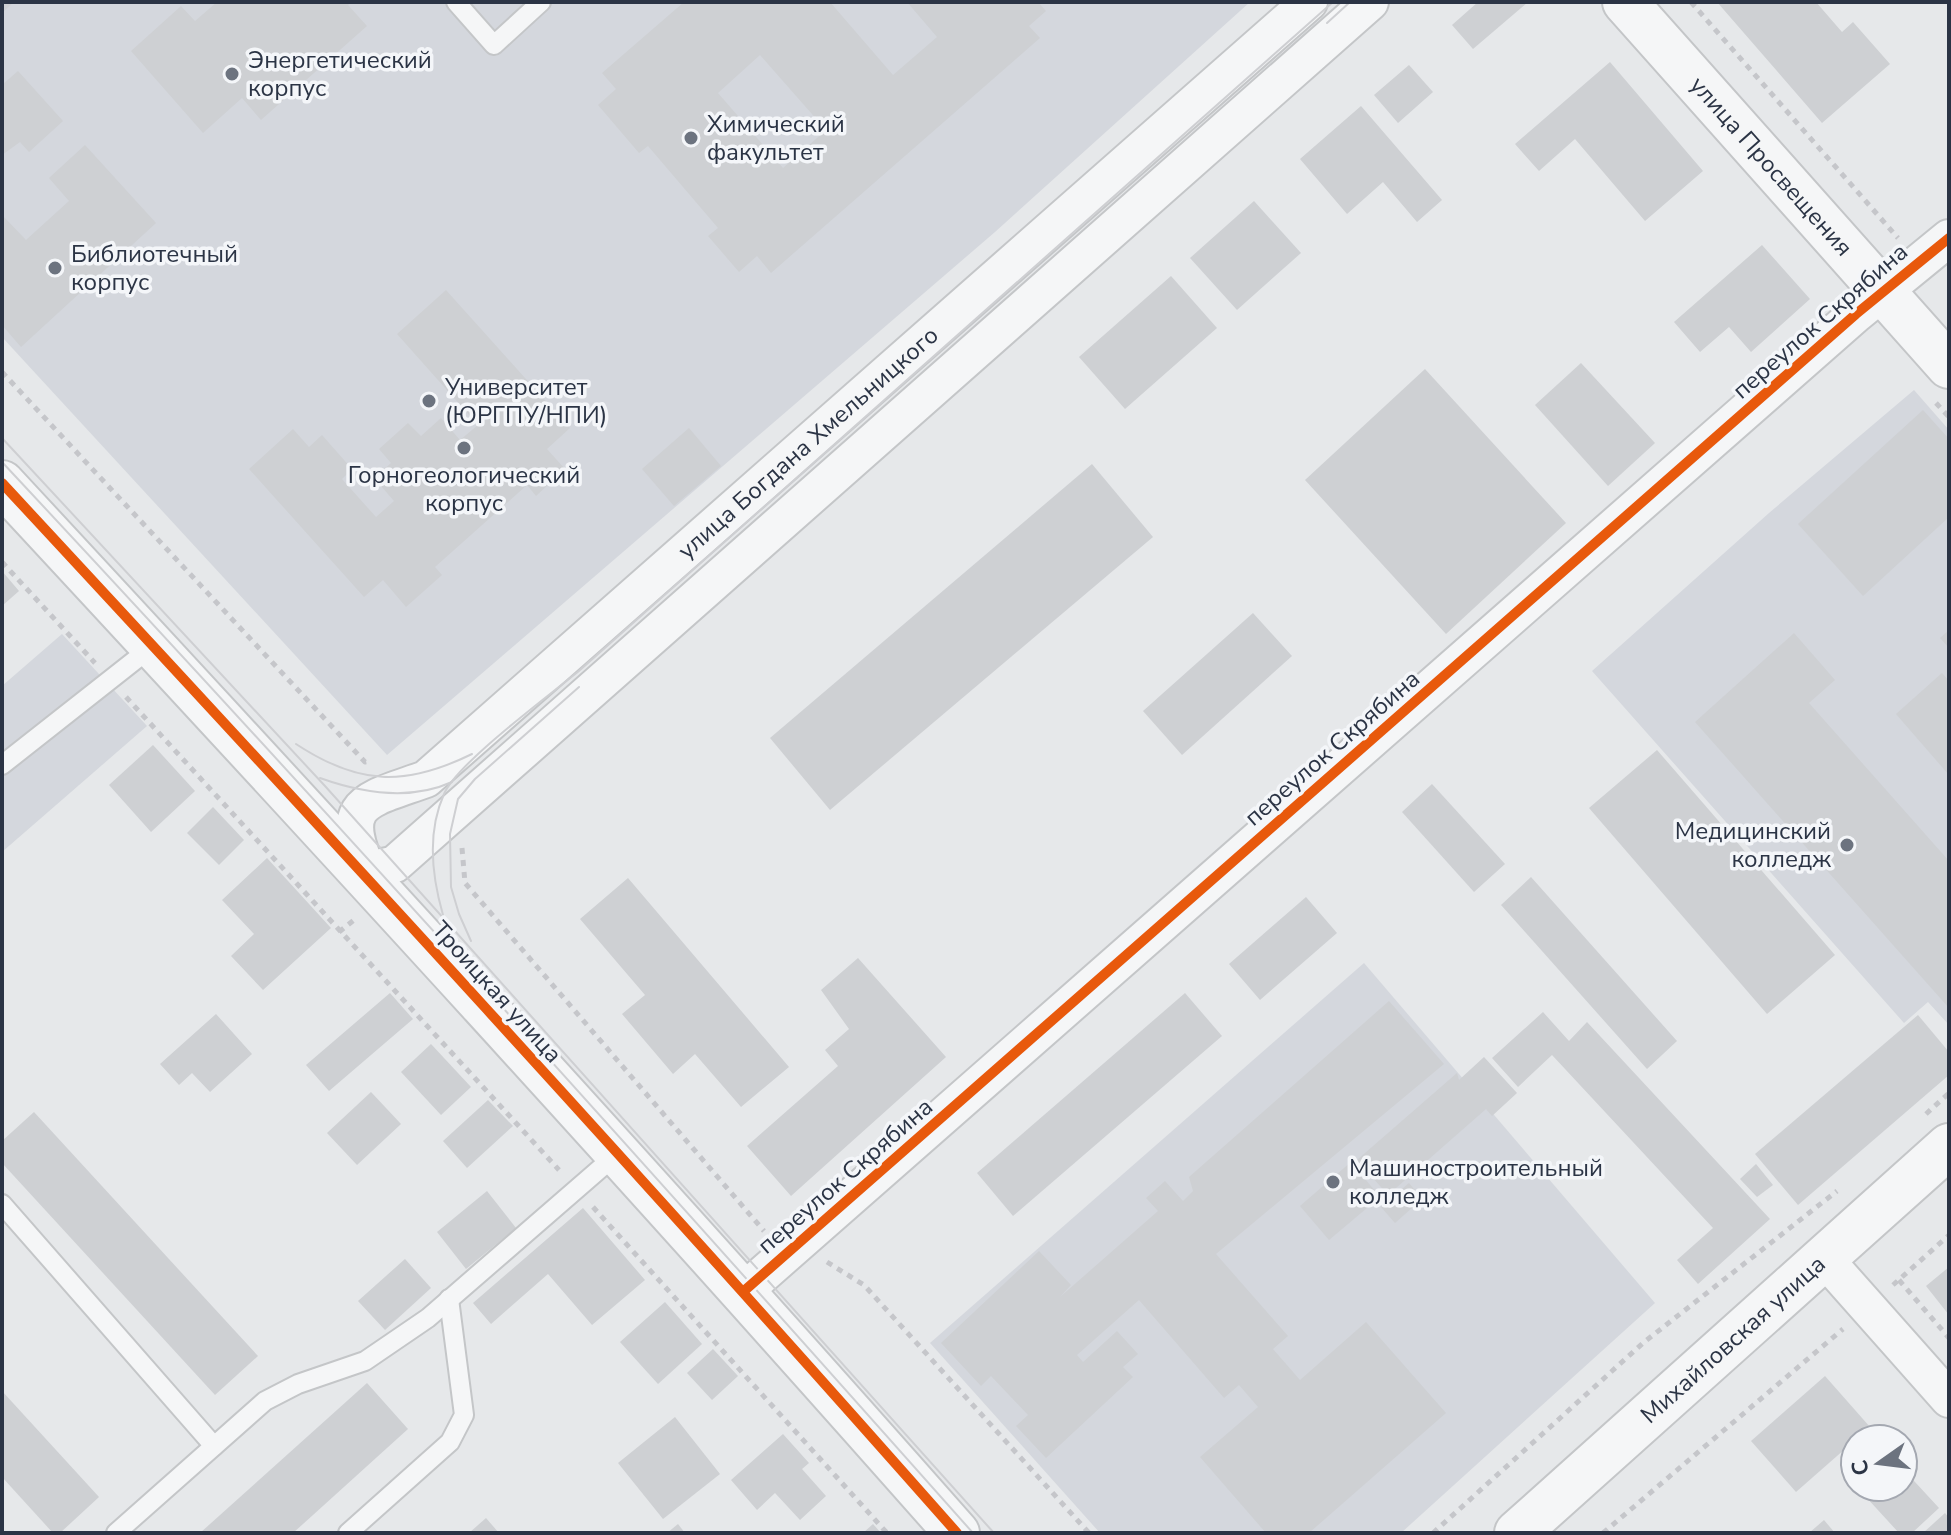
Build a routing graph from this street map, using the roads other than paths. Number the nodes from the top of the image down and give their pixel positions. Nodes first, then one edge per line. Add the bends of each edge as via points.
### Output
1 (456, 2) edge
2 (541, 2) edge
3 (1309, 2) edge
4 (1370, 2) edge
5 (1625, 2) edge
6 (1949, 238) edge
7 (1882, 291) junction
8 (1949, 366) edge
9 (2, 483) edge
10 (153, 646) junction
11 (2, 765) edge
12 (379, 873) junction
13 (1932, 1135) edge
14 (617, 1154) junction
15 (2, 1204) edge
16 (1824, 1258) junction
17 (744, 1291) junction
18 (449, 1299) junction
19 (1949, 1399) edge
20 (214, 1446) junction
21 (352, 1532) edge
22 (116, 1533) edge
23 (957, 1533) edge
24 (1517, 1533) edge

1 - 2 lane via 494,45
3 - 12 street, улица Богдана Хмельницкого via 426,779 368,799 355,819 356,843
4 - 12 street, улица Богдана Хмельницкого
5 - 7 street, улица Просвещения
6 - 7 street, переулок Скрябина
7 - 8 street, улица Просвещения
7 - 17 street, переулок Скрябина
9 - 10 street, Троицкая улица
10 - 11 lane
10 - 12 street, Троицкая улица via 329,835
12 - 14 street, Троицкая улица
13 - 16 street, Михайловская улица
14 - 17 street, Троицкая улица
14 - 18 lane
15 - 20 lane
16 - 19 street
16 - 24 street, Михайловская улица
17 - 23 street, Троицкая улица
18 - 20 lane via 365,1361 265,1401
18 - 21 lane via 464,1415 450,1442
20 - 22 lane

